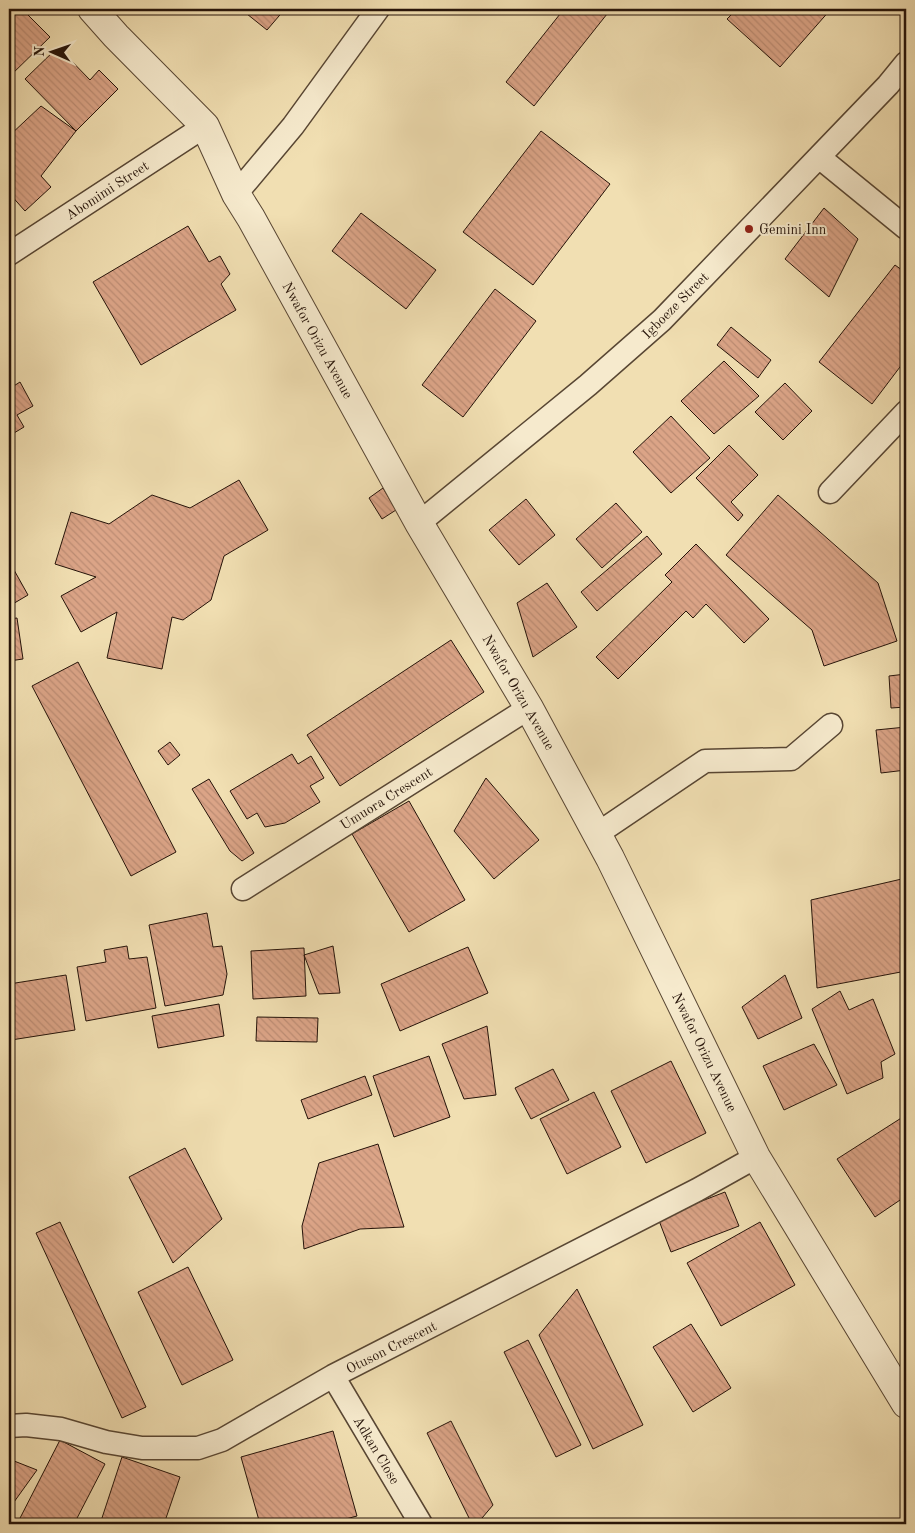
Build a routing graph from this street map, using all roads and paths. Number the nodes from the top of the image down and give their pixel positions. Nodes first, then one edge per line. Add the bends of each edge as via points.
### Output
1 (92, 9) edge
2 (378, 9) edge
3 (906, 63) edge
4 (205, 126) junction
5 (819, 157) junction
6 (236, 194) junction
7 (906, 228) edge
8 (9, 254) edge
9 (906, 412) edge
10 (830, 492) dead end
11 (419, 523) junction
12 (529, 708) junction
13 (831, 724) dead end
14 (597, 834) junction
15 (243, 889) dead end
16 (756, 1157) junction
17 (334, 1376) junction
18 (906, 1404) edge
19 (9, 1426) edge
20 (421, 1524) edge

1 - 4 street, Nwafor Orizu Avenue
2 - 6 street via 293,126
3 - 5 street, Igboeze Street
4 - 6 street, Nwafor Orizu Avenue
4 - 8 street, Abomimi Street
5 - 7 street
5 - 11 street, Igboeze Street via 662,320
6 - 11 street, Nwafor Orizu Avenue
9 - 10 street
11 - 12 street, Nwafor Orizu Avenue
12 - 14 street, Nwafor Orizu Avenue
12 - 15 street, Umuora Crescent
13 - 14 street via 791,759 705,761
14 - 16 street, Nwafor Orizu Avenue
16 - 17 street, Otuson Crescent
16 - 18 street, Nwafor Orizu Avenue
17 - 19 street, Otuson Crescent via 222,1440 198,1448 142,1448 61,1429
17 - 20 street, Adkan Close

